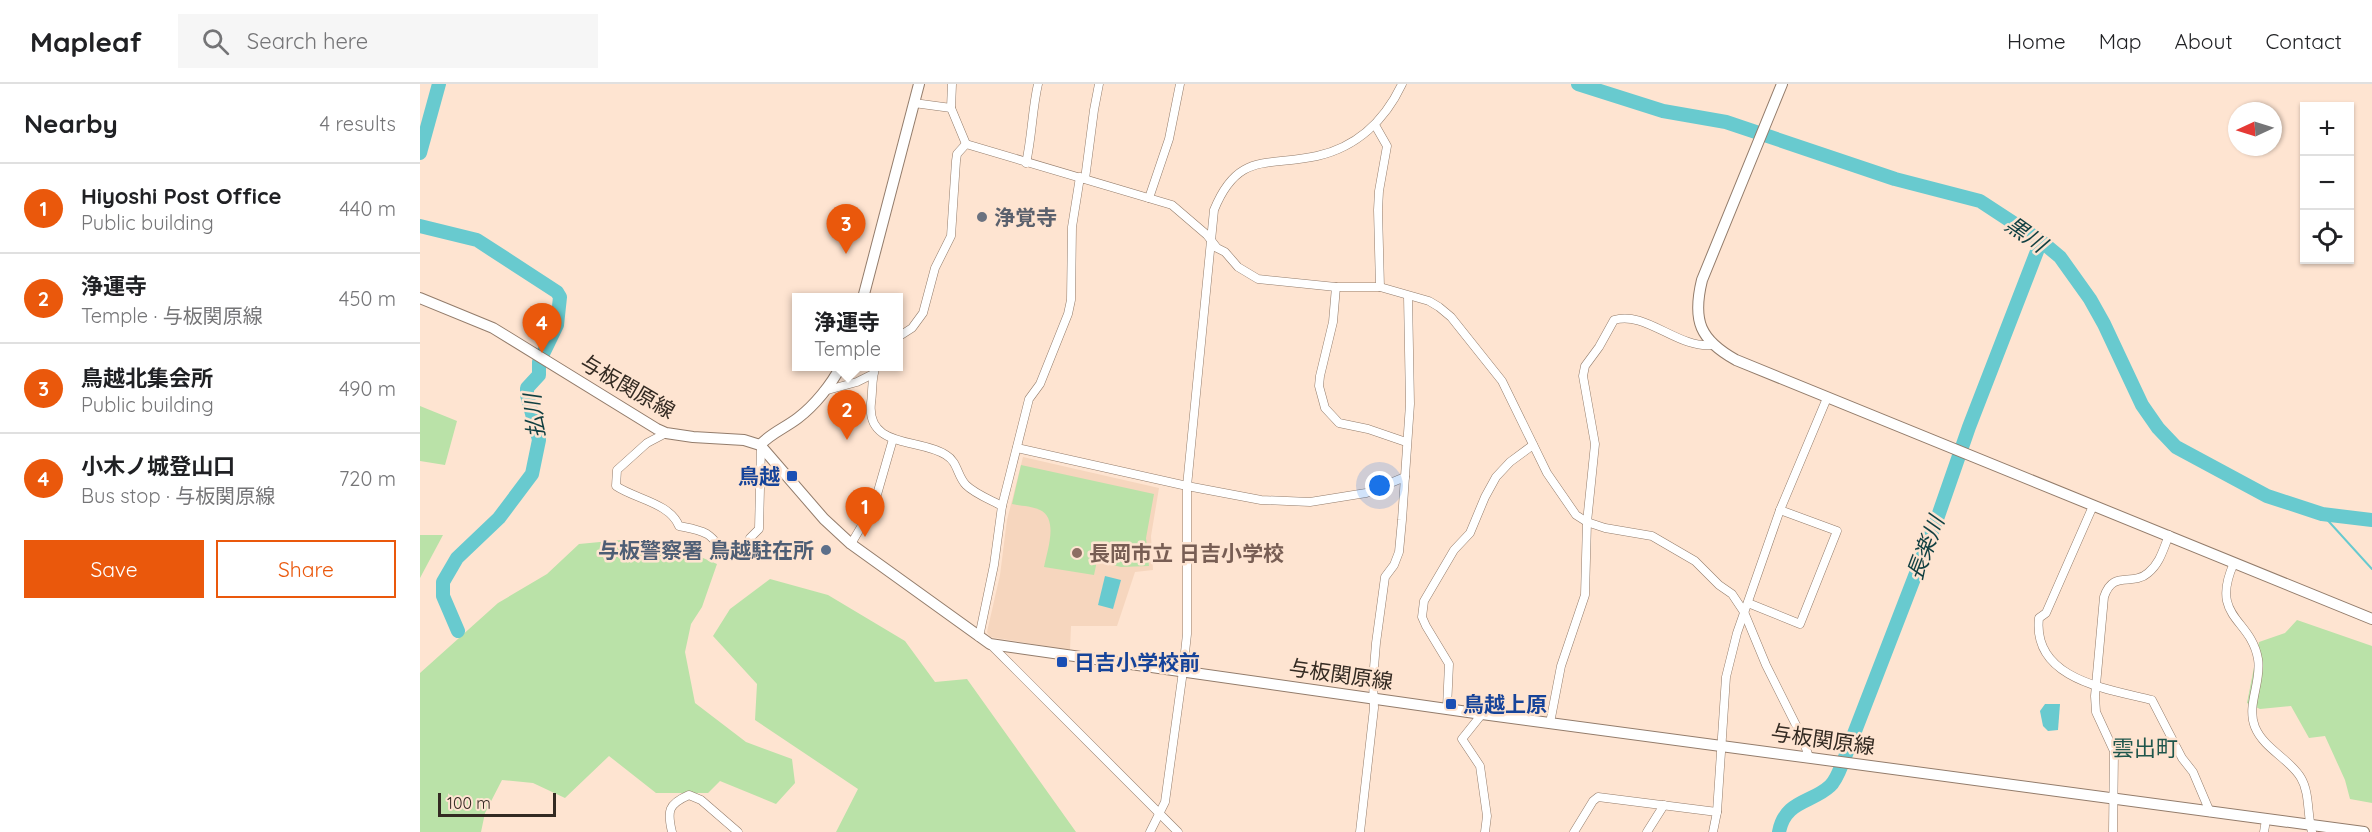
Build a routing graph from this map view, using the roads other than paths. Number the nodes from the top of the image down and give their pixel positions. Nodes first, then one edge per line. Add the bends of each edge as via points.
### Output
1 (919, 84) edge
2 (952, 84) edge
3 (1038, 84) edge
4 (1100, 84) edge
5 (1180, 84) edge
6 (1402, 84) edge
7 (1782, 84) edge
8 (914, 103) junction
9 (951, 108) junction
10 (1375, 125) junction
11 (966, 144) junction
12 (1026, 163) junction
13 (1082, 178) junction
14 (1149, 198) junction
15 (1212, 241) junction
16 (1336, 287) junction
17 (1380, 287) junction
18 (864, 293) edge
19 (1408, 296) junction
20 (420, 298) edge
21 (903, 334) edge
22 (1712, 345) junction
23 (838, 371) edge
24 (873, 371) edge
25 (874, 371) edge
26 (824, 391) junction
27 (1827, 398) junction
28 (666, 433) junction
29 (893, 439) junction
30 (1406, 442) junction
31 (1533, 445) junction
32 (760, 446) junction
33 (1017, 448) junction
34 (1404, 477) junction
35 (1187, 486) junction
36 (1002, 506) junction
37 (2093, 506) junction
38 (1780, 510) junction
39 (1587, 522) junction
40 (2169, 536) junction
41 (851, 544) junction
42 (2234, 563) junction
43 (1748, 603) junction
44 (1744, 612) junction
45 (2372, 619) edge
46 (979, 637) junction
47 (990, 644) junction
48 (1184, 672) junction
49 (2097, 684) junction
50 (1374, 699) junction
51 (1447, 708) junction
52 (1482, 714) junction
53 (1551, 723) junction
54 (1721, 744) junction
55 (1809, 757) junction
56 (2113, 799) junction
57 (1664, 805) junction
58 (1717, 812) junction
59 (2210, 812) junction
60 (1160, 814) junction
61 (2266, 820) junction
62 (2312, 829) edge
63 (672, 832) edge
64 (738, 832) edge
65 (1150, 832) edge
66 (1178, 832) edge
67 (1360, 832) edge
68 (1485, 832) edge
69 (1574, 832) edge
70 (1647, 832) edge
71 (1713, 832) edge
72 (2113, 832) edge
73 (2264, 832) edge
74 (2364, 832) edge

1 - 8 main road
2 - 9 street
3 - 12 street
4 - 13 street
5 - 14 street via 1169,139
6 - 10 street
7 - 22 main road via 1700,290 1699,319
8 - 9 street
8 - 18 main road
9 - 11 street
10 - 15 street via 1355,141 1330,153 1265,162 1239,173 1220,195 1214,210
10 - 17 street via 1388,146 1378,210
11 - 12 street
11 - 21 street via 957,154 951,236 935,268 924,313
12 - 13 street
13 - 14 street
13 - 33 street via 1072,226 1068,314 1040,384 1029,399
14 - 15 street via 1178,210
15 - 16 street via 1238,267 1258,279
15 - 35 street
16 - 17 street
16 - 30 street via 1333,322 1320,376 1325,408 1339,423
17 - 19 street
19 - 30 street via 1410,404
19 - 31 street via 1429,301 1451,317 1502,381
20 - 28 main road, 与板関原線 via 493,328
22 - 27 main road via 1736,360
22 - 39 street via 1695,346 1637,320 1614,320 1583,375 1595,444
23 - 26 main road
24 - 26 street via 857,382
25 - 29 street via 871,419
26 - 32 main road via 800,417
27 - 37 main road
27 - 38 street
28 - 32 main road, 与板関原線 via 744,440
28 - 32 street via 647,443 617,470 616,486 665,510 676,518 679,526 706,534 732,556 741,553 759,529
29 - 36 street via 945,454 956,464 969,488
29 - 41 street via 874,505
30 - 34 street
31 - 39 street via 1565,502
31 - 51 street via 1496,477 1470,533 1454,550 1424,601 1422,617 1449,664
32 - 41 main road, 与板関原線
33 - 35 street
33 - 36 street
34 - 35 street via 1366,494 1310,502 1261,501
34 - 50 street via 1398,552 1385,578 1376,643
35 - 48 street
36 - 46 street
37 - 40 main road
37 - 49 street via 2038,626 2047,652 2059,669 2080,681
38 - 43 street
38 - 43 street via 1837,531 1800,624
39 - 44 street via 1652,536 1695,561 1731,594
39 - 53 street via 1585,595 1561,666
40 - 42 main road
40 - 49 street via 2159,561 2147,574 2136,580 2117,580 2107,589 2100,625
41 - 46 main road, 与板関原線
42 - 45 main road
42 - 62 street via 2228,580 2231,615 2247,634 2258,659 2252,705 2255,729 2303,781
43 - 44 street
44 - 54 street via 1726,677
44 - 55 street
46 - 47 main road, 与板関原線
47 - 48 main road, 与板関原線
47 - 60 street
48 - 50 main road, 与板関原線
48 - 60 street
49 - 56 street via 2096,712 2114,751
49 - 59 street via 2152,700 2193,772
50 - 51 main road, 与板関原線
50 - 67 street
51 - 52 main road, 与板関原線
52 - 53 main road, 与板関原線
52 - 68 street via 1462,738 1480,766
53 - 54 main road, 与板関原線
54 - 55 main road, 与板関原線
54 - 58 street
55 - 56 main road, 与板関原線
56 - 59 main road, 与板関原線
56 - 72 street
57 - 58 street
57 - 69 street via 1598,797
57 - 70 street
58 - 71 street
59 - 61 main road, 与板関原線
60 - 65 street
60 - 66 street
61 - 62 main road, 与板関原線
61 - 73 street
62 - 74 main road, 与板関原線
63 - 64 street via 669,809 689,795 701,800

